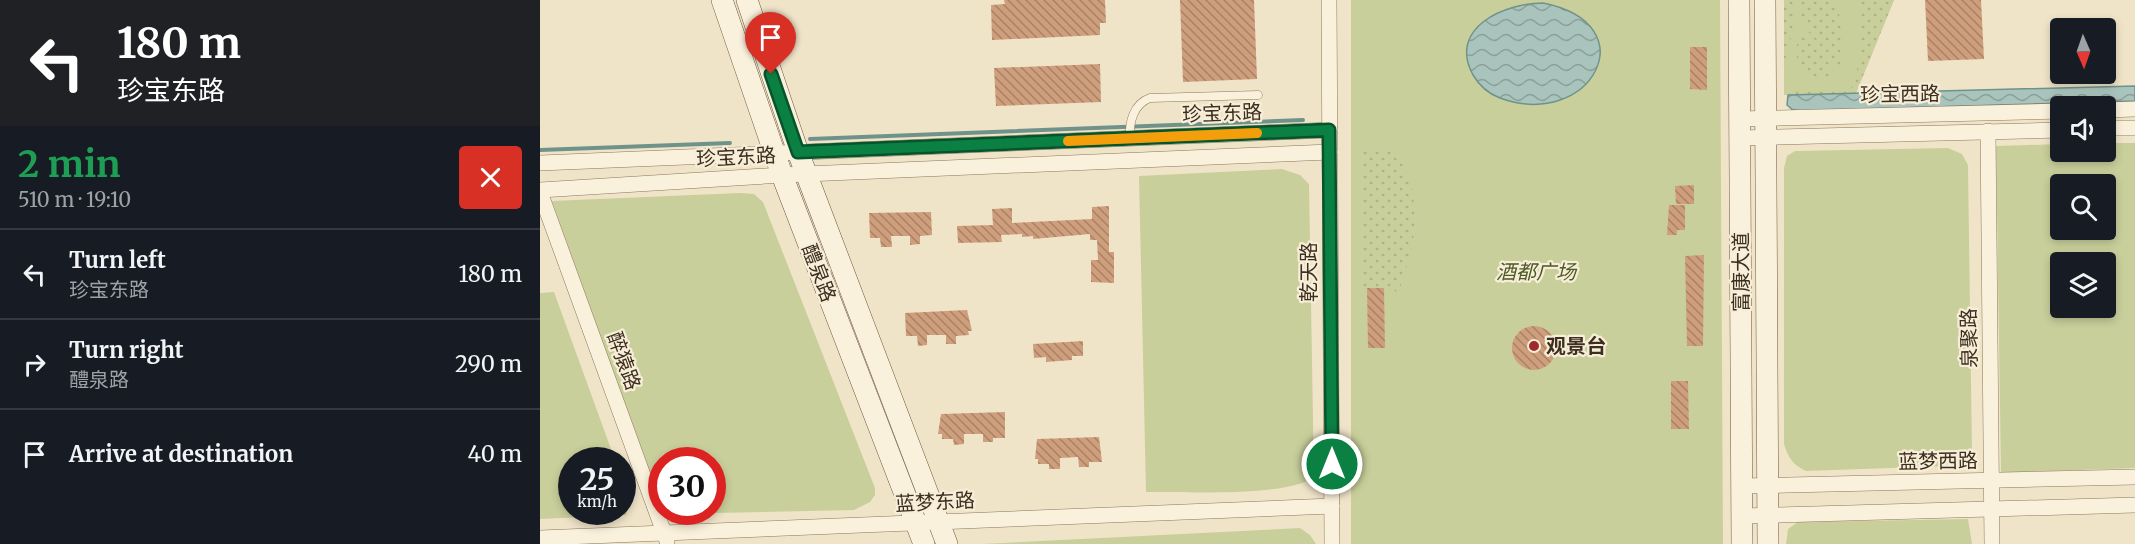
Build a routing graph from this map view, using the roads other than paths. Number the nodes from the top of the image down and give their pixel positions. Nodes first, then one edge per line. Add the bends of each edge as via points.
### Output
1 (722, 0) edge
2 (747, 0) edge
3 (1329, 0) edge
4 (1738, 0) edge
5 (1764, 0) edge
6 (1258, 95) dead end
7 (2135, 109) edge
8 (2116, 110) edge
9 (2050, 112) edge
10 (1740, 128) junction
11 (1765, 128) junction
12 (2116, 128) edge
13 (2135, 128) edge
14 (1329, 130) junction
15 (2050, 130) edge
16 (1988, 131) junction
17 (1130, 138) junction
18 (798, 152) junction
19 (1330, 152) junction
20 (775, 153) junction
21 (540, 163) edge
22 (808, 175) junction
23 (782, 176) junction
24 (540, 191) edge
25 (2135, 477) edge
26 (1992, 481) junction
27 (1742, 486) junction
28 (1768, 486) junction
29 (2135, 505) edge
30 (1332, 506) junction
31 (1992, 509) junction
32 (1768, 515) junction
33 (1742, 516) junction
34 (939, 522) junction
35 (916, 524) junction
36 (540, 538) edge
37 (666, 539) edge
38 (924, 544) edge
39 (947, 544) edge
40 (1332, 544) edge
41 (1742, 544) edge
42 (1768, 544) edge
43 (1992, 544) edge

1 - 20 street, 醴泉路
2 - 18 street, 醴泉路
3 - 14 street, 乾天路
4 - 10 street, 富康大道
5 - 11 street, 富康大道
6 - 17 lane via 1144,100 1129,121
7 - 8 street
9 - 11 street, 珍宝西路
10 - 11 street, 珍宝西路
10 - 27 street, 富康大道
11 - 16 street, 珍宝西路
11 - 28 street, 富康大道
12 - 13 street
14 - 17 street, 珍宝东路
14 - 19 street, 乾天路
15 - 16 street, 珍宝西路
16 - 26 street, 泉聚路
17 - 18 street, 珍宝东路
18 - 20 street, 珍宝东路
18 - 22 street, 醴泉路
19 - 22 street, 珍宝东路
19 - 30 street, 乾天路
20 - 21 street, 珍宝东路
20 - 23 street, 醴泉路
22 - 23 street, 珍宝东路
22 - 34 street, 醴泉路
23 - 24 street, 珍宝东路
23 - 35 street, 醴泉路
24 - 37 street, 醉猿路
25 - 26 street, 蓝梦西路
26 - 28 street, 蓝梦西路
26 - 31 street, 泉聚路
27 - 28 street, 蓝梦西路
27 - 33 street, 富康大道
28 - 32 street, 富康大道
29 - 31 street
30 - 34 street, 蓝梦东路
30 - 40 street, 乾天路
31 - 32 street
31 - 43 street, 泉聚路
32 - 33 street
32 - 42 street, 富康大道
33 - 41 street, 富康大道
34 - 35 street, 蓝梦东路
34 - 39 street, 醴泉路
35 - 37 street, 蓝梦东路
35 - 38 street, 醴泉路
36 - 37 street, 蓝梦东路

